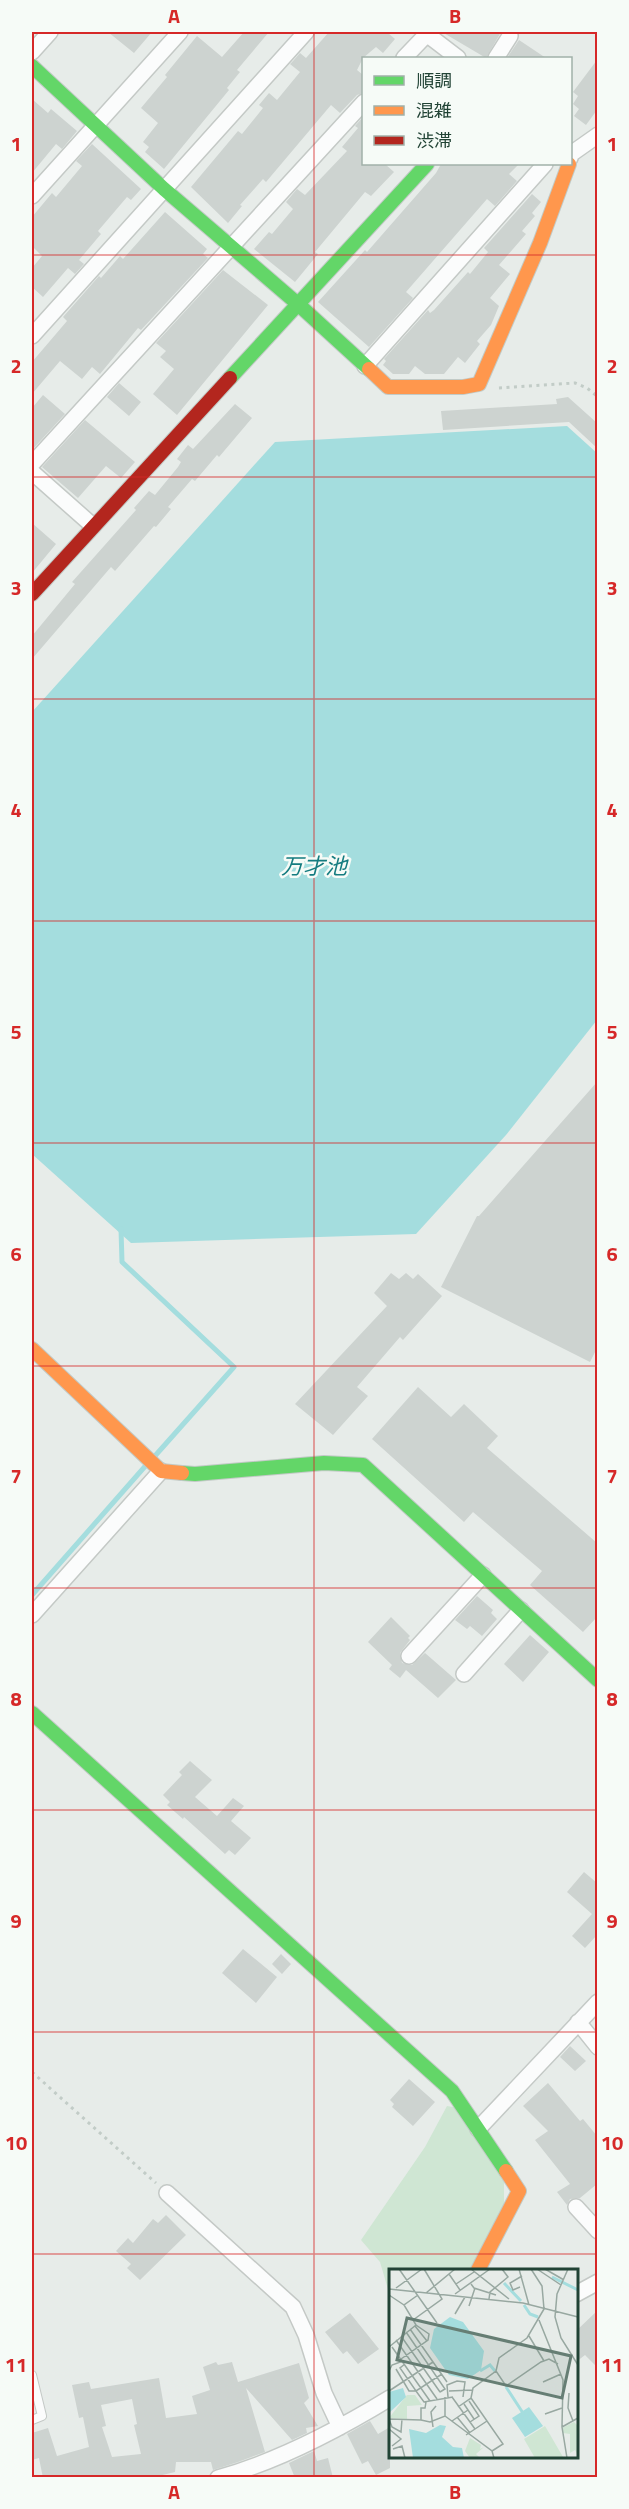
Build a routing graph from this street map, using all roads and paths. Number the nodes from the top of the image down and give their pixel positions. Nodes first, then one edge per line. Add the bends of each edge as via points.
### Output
1 (50, 32) edge
2 (180, 32) edge
3 (306, 32) edge
4 (425, 33) edge
5 (510, 36) dead end
6 (32, 52) edge
7 (405, 57) edge
8 (457, 57) edge
9 (497, 57) edge
10 (32, 66) edge
11 (362, 103) edge
12 (96, 126) junction
13 (597, 135) edge
14 (572, 154) edge
15 (425, 165) edge
16 (544, 165) edge
17 (569, 165) edge
18 (164, 189) junction
19 (32, 196) edge
20 (230, 246) junction
21 (298, 305) junction
22 (32, 336) edge
23 (365, 366) junction
24 (479, 384) junction
25 (597, 397) edge
26 (32, 464) edge
27 (32, 472) edge
28 (93, 526) junction
29 (32, 594) edge
30 (32, 1349) edge
31 (161, 1471) junction
32 (483, 1575) junction
33 (521, 1611) junction
34 (32, 1616) edge
35 (410, 1656) dead end
36 (464, 1674) dead end
37 (597, 1680) edge
38 (32, 1713) edge
39 (597, 2002) edge
40 (578, 2022) junction
41 (597, 2047) edge
42 (32, 2072) edge
43 (478, 2129) junction
44 (166, 2193) joint
45 (576, 2208) dead end
46 (597, 2231) edge
47 (479, 2269) edge
48 (597, 2282) edge
49 (578, 2293) edge
50 (32, 2375) edge
51 (389, 2399) edge
52 (32, 2420) edge
53 (340, 2427) junction
54 (218, 2478) edge

1 - 6 street
2 - 12 street
3 - 18 street
4 - 7 street
4 - 8 street
5 - 9 street
10 - 12 street
11 - 20 street
12 - 18 street
12 - 19 street
13 - 14 street
15 - 21 street
16 - 23 street
17 - 24 street via 540,243
18 - 20 street
18 - 22 street
20 - 21 street
20 - 26 street
21 - 23 street
21 - 28 street
23 - 24 street via 388,387
24 - 25 path via 499,388 575,383
27 - 28 street
28 - 29 street
30 - 31 street
31 - 32 street via 195,1474 324,1463 363,1465
31 - 34 street
32 - 33 street
32 - 35 street
33 - 36 street
33 - 37 street
38 - 43 street via 452,2091
39 - 40 street
40 - 41 street
40 - 43 street
42 - 44 path
43 - 47 street via 519,2191
44 - 53 street via 293,2307
45 - 46 street
48 - 49 street
50 - 52 lane via 42,2416
51 - 53 street
53 - 54 street via 257,2467

